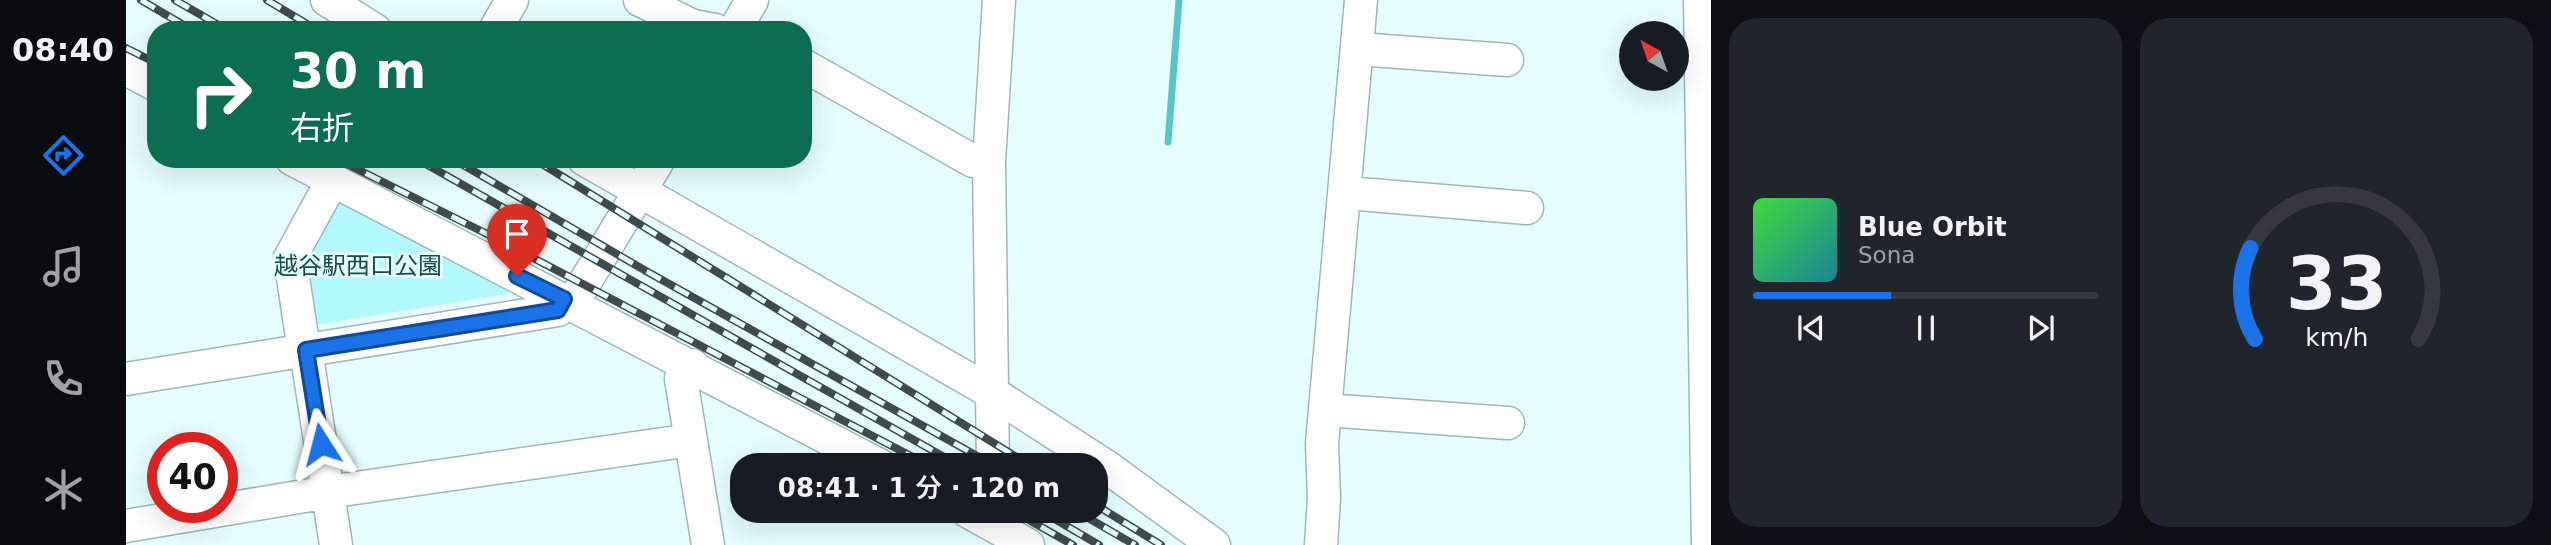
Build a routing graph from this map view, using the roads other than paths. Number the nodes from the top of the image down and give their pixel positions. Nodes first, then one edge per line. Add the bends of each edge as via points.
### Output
1 (327, 0) edge
2 (512, 0) edge
3 (640, 0) edge
4 (752, 0) edge
5 (999, 0) edge
6 (1361, 0) edge
7 (1700, 0) edge
8 (361, 21) edge
9 (500, 21) edge
10 (683, 21) edge
11 (740, 21) edge
12 (1358, 49) junction
13 (1507, 60) dead end
14 (126, 69) edge
15 (812, 70) edge
16 (147, 80) edge
17 (989, 162) junction
18 (308, 168) edge
19 (599, 168) edge
20 (654, 168) edge
21 (332, 181) junction
22 (640, 193) junction
23 (1346, 193) junction
24 (1527, 208) dead end
25 (1707, 284) edge
26 (568, 301) junction
27 (305, 350) junction
28 (692, 365) junction
29 (126, 379) edge
30 (991, 392) junction
31 (1325, 410) junction
32 (1508, 423) dead end
33 (691, 440) junction
34 (857, 453) edge
35 (993, 453) edge
36 (1709, 470) edge
37 (328, 492) junction
38 (126, 526) edge
39 (996, 527) edge
40 (336, 545) edge
41 (708, 545) edge
42 (1028, 545) edge
43 (1214, 545) edge
44 (1321, 545) edge
45 (1708, 545) edge

1 - 8 street
2 - 9 street
3 - 10 street
4 - 11 street
5 - 17 street
6 - 12 street
7 - 25 street
12 - 13 street
12 - 23 street
14 - 16 street
15 - 17 street via 973,162
17 - 30 street
18 - 21 street
19 - 22 street
20 - 22 street
21 - 26 street
21 - 27 street via 290,258
22 - 26 street
22 - 30 street
23 - 24 street
23 - 31 street
25 - 36 street
26 - 27 street via 558,310
26 - 28 street
27 - 29 street
27 - 37 street
28 - 33 street via 681,379
28 - 34 street
30 - 35 street
30 - 43 street via 1107,467
31 - 32 street
31 - 44 street
33 - 37 street
33 - 41 street
36 - 45 street
37 - 38 street
37 - 40 street
39 - 42 street

